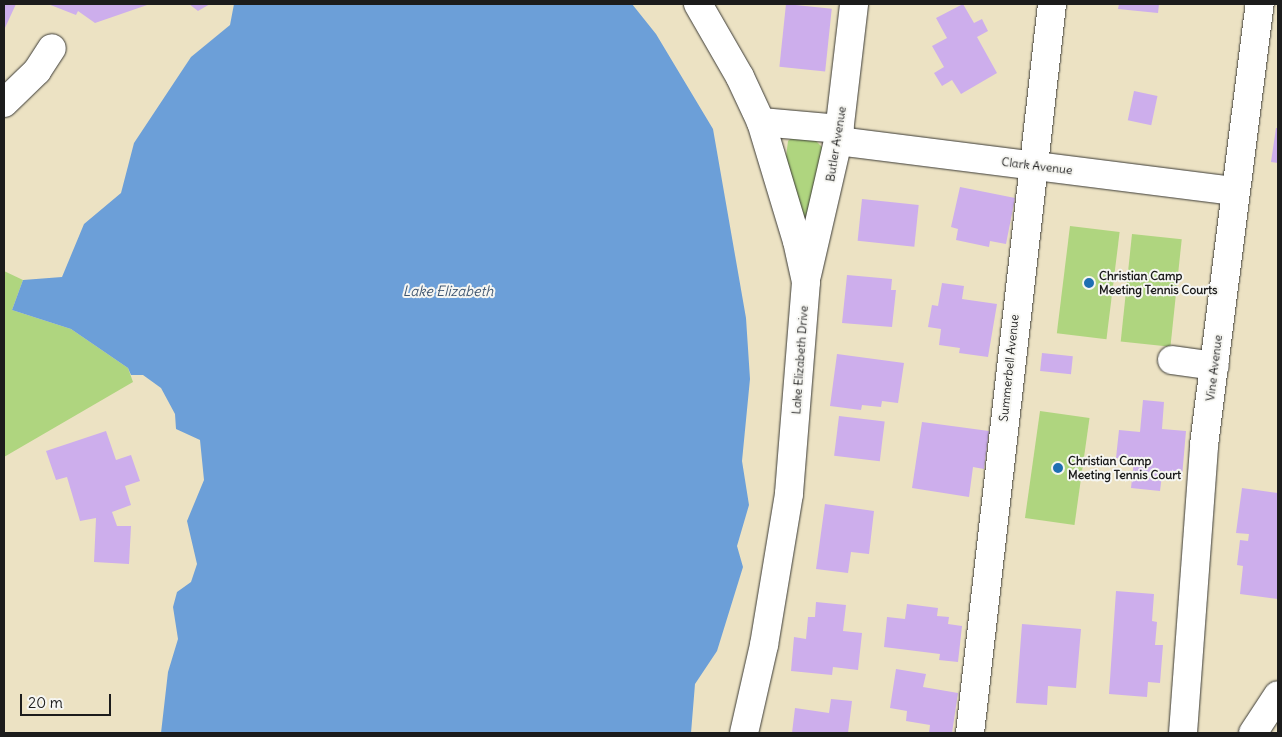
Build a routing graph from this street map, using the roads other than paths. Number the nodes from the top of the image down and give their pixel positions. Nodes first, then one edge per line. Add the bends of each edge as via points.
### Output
1 (698, 4) edge
2 (854, 4) edge
3 (1052, 4) edge
4 (1260, 4) edge
5 (52, 48) dead end
6 (4, 104) edge
7 (761, 122) junction
8 (839, 135) junction
9 (1031, 166) junction
10 (1235, 191) junction
11 (806, 282) junction
12 (1172, 360) dead end
13 (1214, 366) junction
14 (1278, 695) edge
15 (744, 733) edge
16 (970, 733) edge
17 (1183, 733) edge
18 (1253, 733) edge

1 - 7 street, Lake Elizabeth Drive via 740,77
2 - 8 street, Butler Avenue
3 - 9 street, Summerbell Avenue
4 - 10 street, Vine Avenue
5 - 6 street via 37,71
7 - 8 street, Clark Avenue
7 - 11 street, Lake Elizabeth Drive
8 - 9 street, Clark Avenue
8 - 11 street, Butler Avenue
9 - 10 street, Clark Avenue
9 - 16 street, Summerbell Avenue
10 - 13 street, Vine Avenue
11 - 15 street, Lake Elizabeth Drive via 789,494 764,645
12 - 13 street
13 - 17 street, Vine Avenue via 1200,484
14 - 18 street

